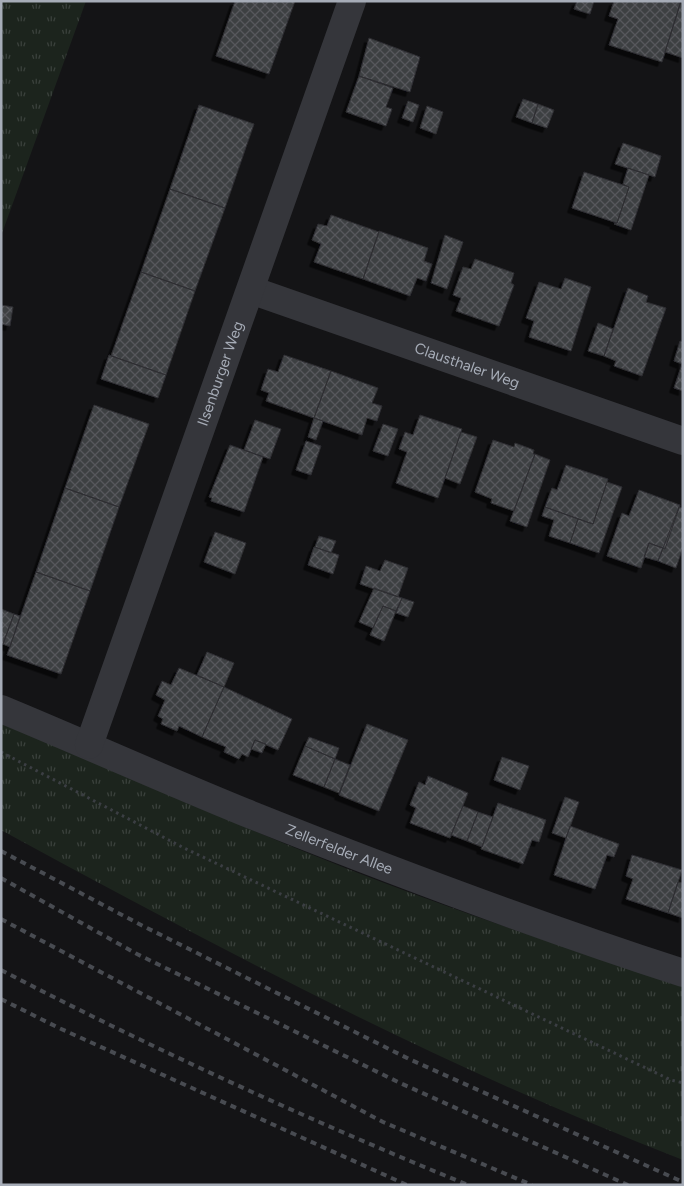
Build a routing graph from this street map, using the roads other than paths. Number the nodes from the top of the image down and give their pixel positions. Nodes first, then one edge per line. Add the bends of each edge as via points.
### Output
1 (352, 1) edge
2 (251, 290) junction
3 (683, 441) edge
4 (1, 709) edge
5 (89, 745) junction
6 (683, 973) edge

1 - 2 street, Ilsenburger Weg
2 - 3 street, Clausthaler Weg
2 - 5 street, Ilsenburger Weg
4 - 5 street, Zellerfelder Allee
5 - 6 street, Zellerfelder Allee via 243,812 549,930

